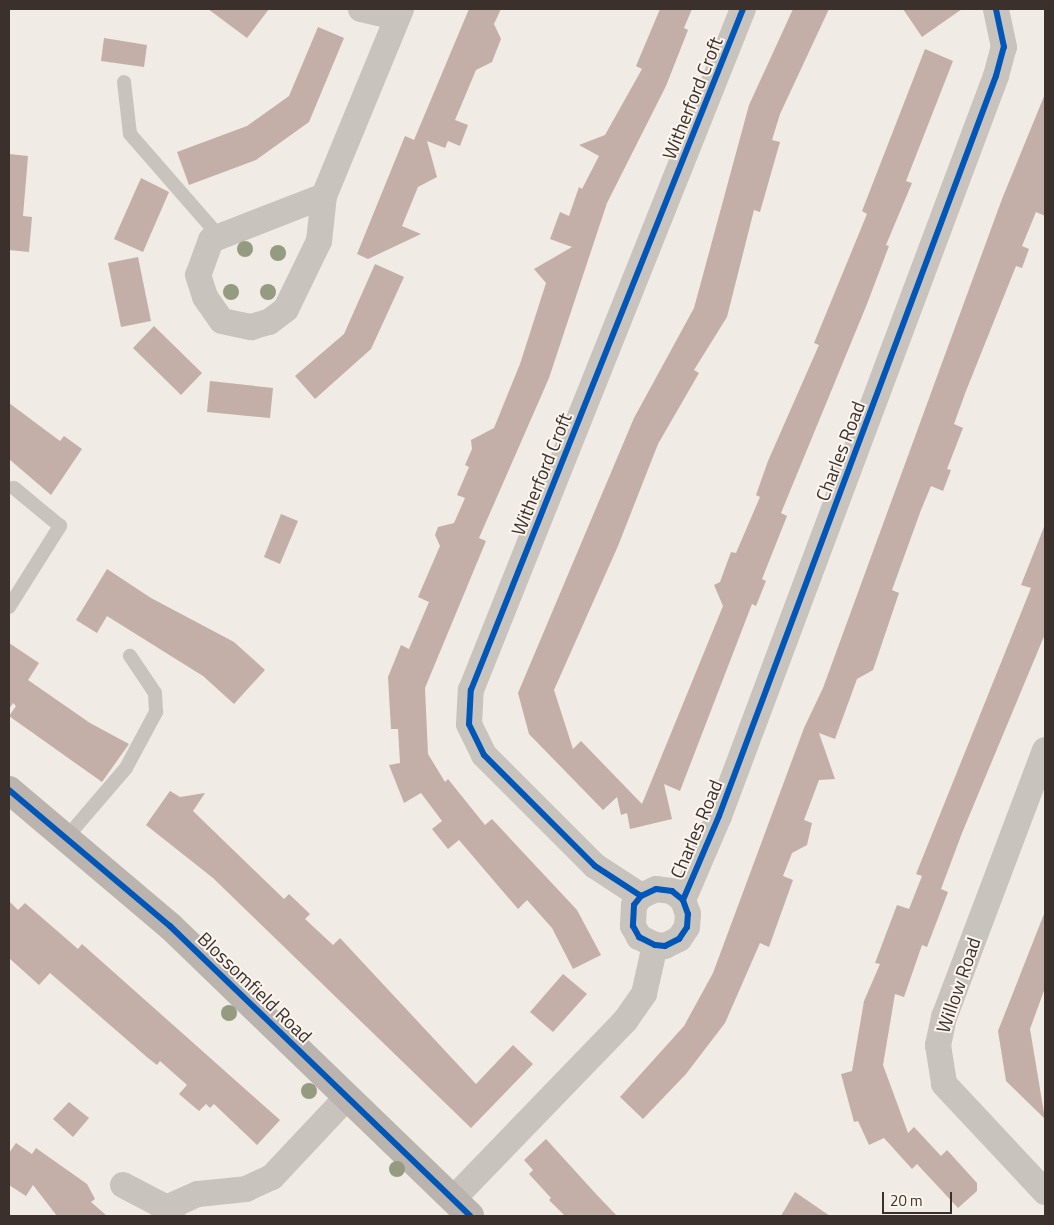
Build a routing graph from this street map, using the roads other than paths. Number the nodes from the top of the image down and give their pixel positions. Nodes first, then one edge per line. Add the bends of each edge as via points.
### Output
1 (361, 9) edge
2 (743, 9) edge
3 (996, 9) edge
4 (399, 13) edge
5 (124, 82) dead end
6 (324, 196) junction
7 (218, 235) junction
8 (14, 488) dead end
9 (9, 607) edge
10 (130, 656) dead end
11 (1045, 750) edge
12 (9, 790) edge
13 (66, 838) junction
14 (641, 896) junction
15 (682, 900) junction
16 (654, 945) junction
17 (347, 1097) junction
18 (123, 1185) dead end
19 (1045, 1192) edge
20 (462, 1208) edge
21 (168, 1213) edge

1 - 4 street
2 - 14 street, Witherford Croft via 471,690 469,724 484,755 595,866
3 - 15 street, Charles Road via 1004,47 996,76 719,816
4 - 6 street
5 - 7 lane via 130,134
6 - 7 street
6 - 7 street via 319,241 286,308 268,322 251,327 222,321 204,298 198,275 211,240
8 - 9 lane via 60,526
10 - 13 lane via 155,693 156,712 126,768
11 - 19 street, Willow Road via 944,1017 938,1045 944,1084
12 - 13 main road, Blossomfield Road
13 - 17 main road, Blossomfield Road via 170,926
14 - 15 street, Charles Road via 656,889 672,892
14 - 16 street via 634,905 633,926 639,937
15 - 16 street, Charles Road via 688,914 687,927 679,939
16 - 20 street via 644,994 625,1021
17 - 20 main road, Blossomfield Road
17 - 21 street via 272,1177 246,1189 198,1194
18 - 21 street

